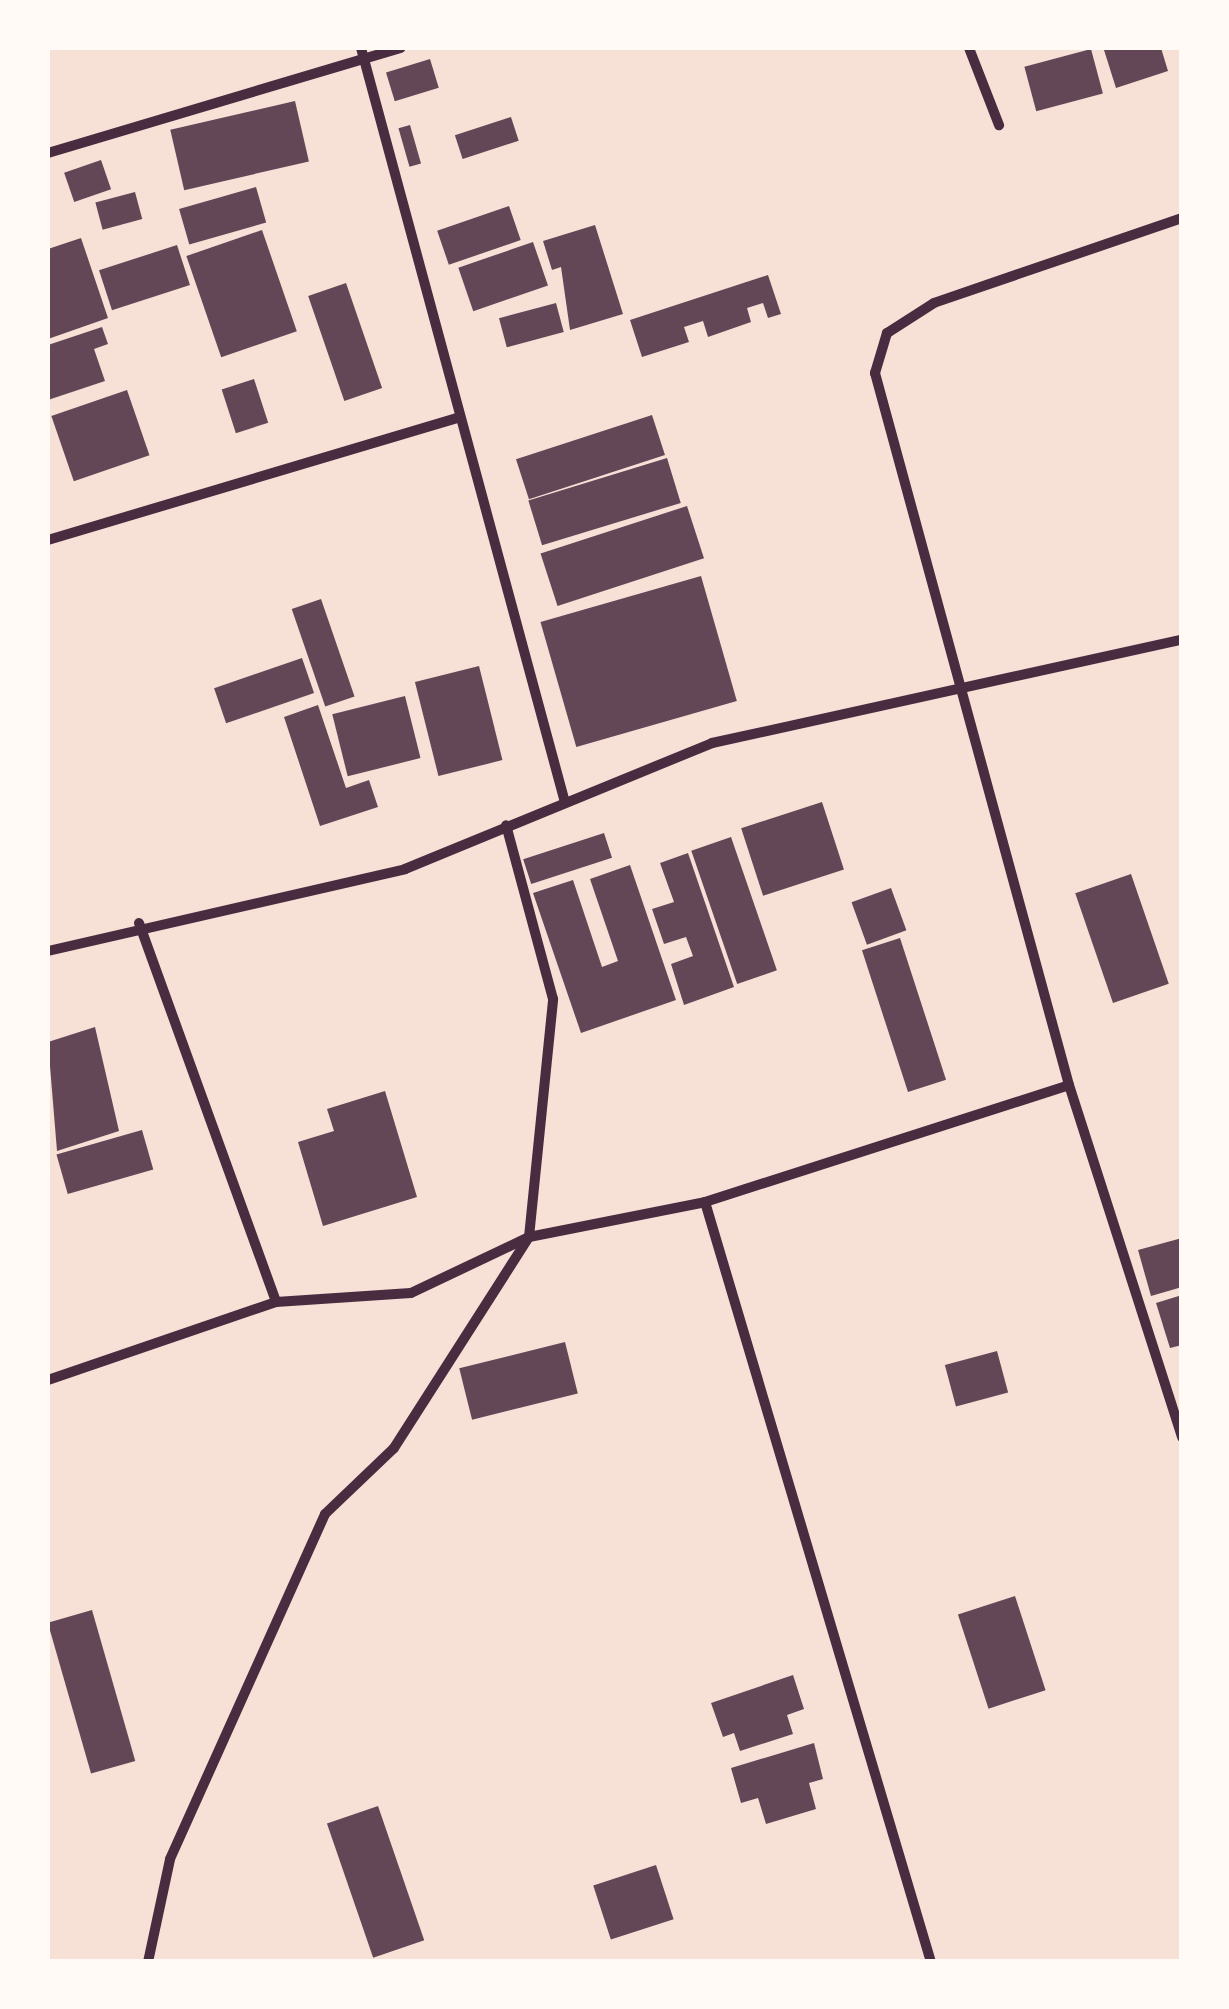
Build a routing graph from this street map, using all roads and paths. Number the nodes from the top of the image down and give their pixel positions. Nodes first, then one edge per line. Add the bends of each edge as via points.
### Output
1 (400, 48) edge
2 (969, 48) edge
3 (362, 53) edge
4 (998, 124) dead end
5 (48, 153) edge
6 (1182, 218) edge
7 (460, 418) junction
8 (48, 540) edge
9 (1182, 640) edge
10 (964, 689) junction
11 (564, 799) junction
12 (506, 825) junction
13 (139, 922) junction
14 (48, 951) edge
15 (1068, 1085) junction
16 (705, 1202) junction
17 (529, 1236) junction
18 (276, 1302) junction
19 (48, 1380) edge
20 (1182, 1438) edge
21 (148, 1962) edge
22 (931, 1962) edge

1 - 3 street
2 - 4 street
3 - 5 street
3 - 7 street
6 - 10 street via 934,303 887,333 875,373
7 - 8 street
7 - 11 street
9 - 10 street
10 - 11 street via 712,744
10 - 15 street
11 - 12 street
12 - 13 street via 404,868
12 - 17 street via 553,999
13 - 14 street
13 - 18 street
15 - 16 street
15 - 20 street
16 - 17 street
16 - 22 street
17 - 18 street via 411,1292
17 - 21 street via 394,1448 325,1514 170,1859
18 - 19 street

